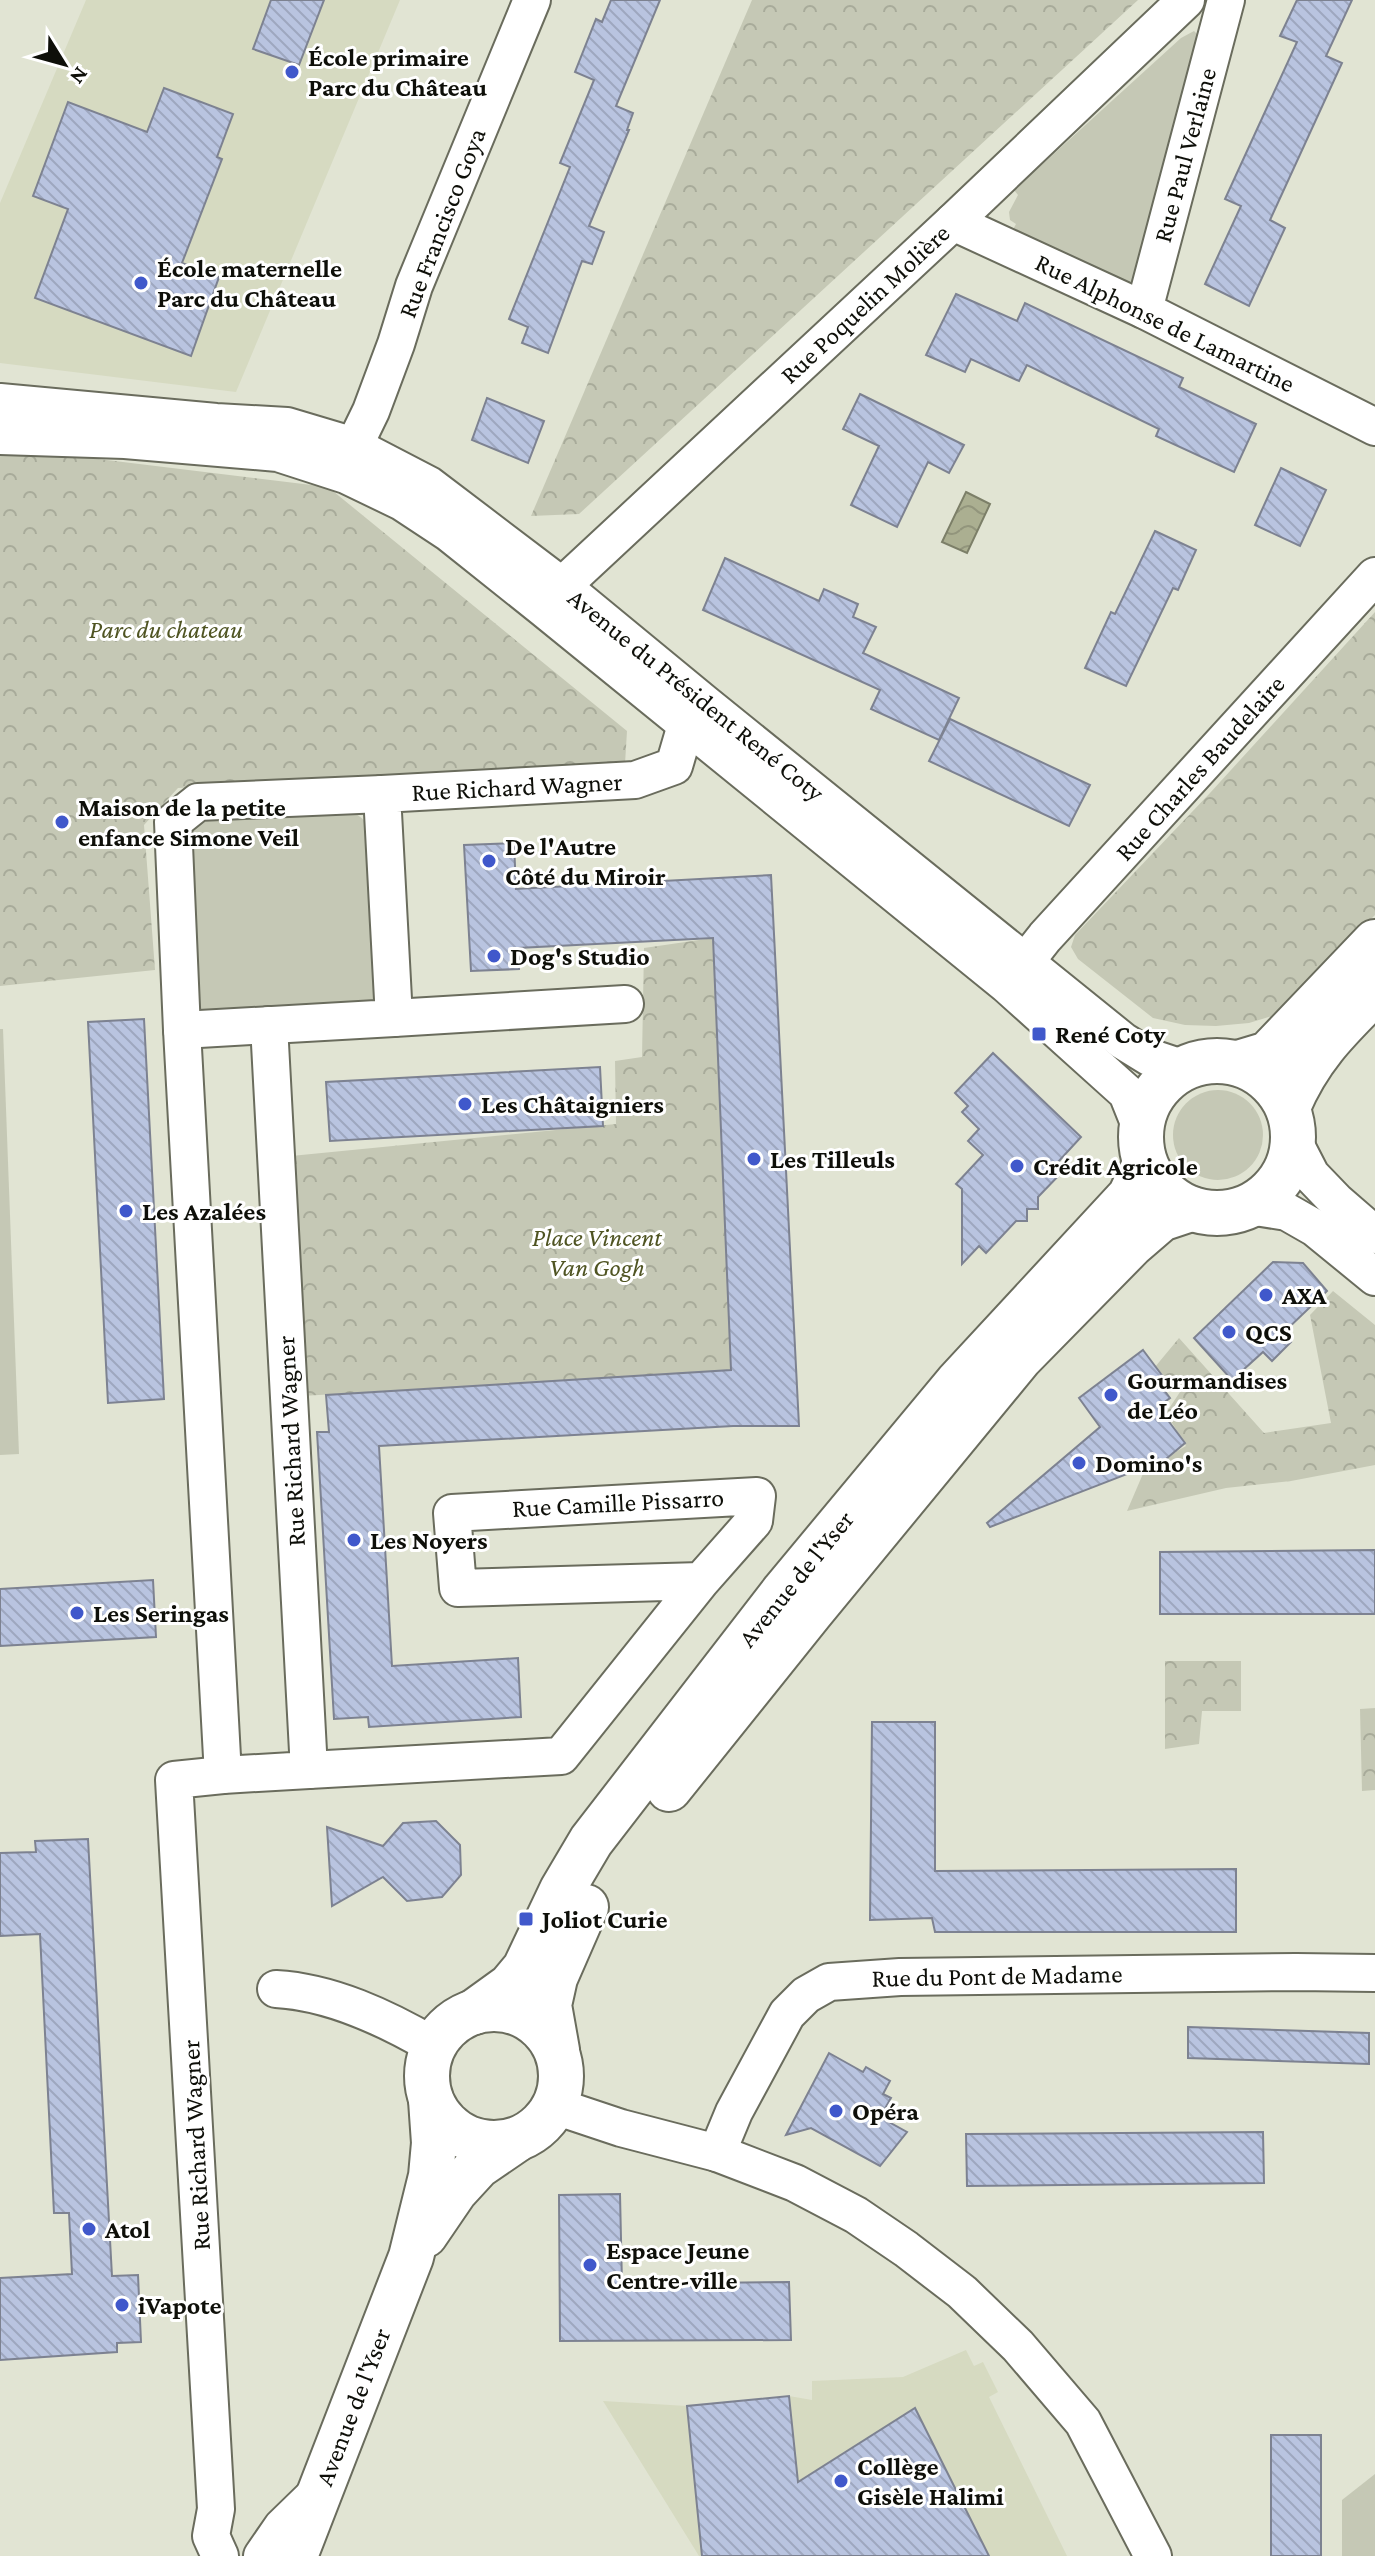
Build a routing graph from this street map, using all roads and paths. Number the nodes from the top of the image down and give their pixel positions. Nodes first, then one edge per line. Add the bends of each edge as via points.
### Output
1 (532, 0) edge
2 (1186, 0) edge
3 (1226, 0) edge
4 (953, 222) junction
5 (1144, 310) junction
6 (0, 402) edge
7 (1375, 427) edge
8 (0, 436) edge
9 (350, 460) junction
10 (1375, 576) edge
11 (553, 597) junction
12 (695, 714) junction
13 (382, 794) junction
14 (1375, 942) edge
15 (1017, 973) junction
16 (1375, 992) edge
17 (625, 1004) dead end
18 (394, 1018) junction
19 (269, 1025) junction
20 (182, 1030) junction
21 (1238, 1063) junction
22 (1182, 1068) junction
23 (1291, 1125) junction
24 (1143, 1146) junction
25 (1249, 1206) junction
26 (1191, 1209) junction
27 (1375, 1235) edge
28 (1375, 1277) edge
29 (701, 1581) junction
30 (309, 1770) junction
31 (223, 1775) junction
32 (1375, 1973) edge
33 (276, 1989) dead end
34 (474, 2012) junction
35 (434, 2046) junction
36 (557, 2050) junction
37 (431, 2100) junction
38 (555, 2106) junction
39 (516, 2140) junction
40 (717, 2153) junction
41 (411, 2257) junction
42 (322, 2488) junction
43 (220, 2556) edge
44 (262, 2556) edge
45 (295, 2556) edge
46 (1153, 2556) edge

1 - 9 street, Rue Francisco Goya via 414,286
2 - 4 street, Rue Poquelin Molière
3 - 5 street, Rue Paul Verlaine
4 - 5 street, Rue Alphonse de Lamartine
4 - 11 street, Rue Poquelin Molière
5 - 7 street, Rue Alphonse de Lamartine
6 - 9 street, Avenue du Président René Coty via 287,426
8 - 9 street, Avenue du Président René Coty via 125,440
9 - 11 street, Avenue du Président René Coty via 429,485
10 - 15 street, Rue Charles Baudelaire
11 - 12 street, Avenue du Président René Coty
12 - 13 street, Rue Richard Wagner via 674,766 635,780
12 - 15 street, Avenue du Président René Coty via 961,911
13 - 18 street, Rue Richard Wagner
13 - 20 street, Rue Richard Wagner via 198,802 173,822
14 - 21 main road via 1268,1054
15 - 22 street, Avenue du Président René Coty via 1149,1057
15 - 24 street, Avenue du Président René Coty via 1127,1093
16 - 23 main road via 1319,1050 1299,1080
17 - 18 street
18 - 19 street
19 - 20 street
19 - 30 street, Rue Richard Wagner
20 - 31 street, Rue Richard Wagner
21 - 22 main road via 1210,1060
21 - 23 main road via 1259,1072 1276,1088
22 - 24 main road via 1162,1083 1148,1104
23 - 25 main road via 1286,1171 1272,1190
23 - 27 street via 1311,1175
24 - 26 main road via 1156,1183
24 - 34 main road, Avenue de l'Yser via 1130,1196 1117,1213 957,1383 784,1591 591,1841 525,1968
25 - 26 main road via 1219,1213
25 - 28 street via 1287,1212
26 - 36 main road, Avenue de l'Yser via 1161,1219 1132,1244 1020,1358 615,1856 590,1897 555,1978 549,2005
29 - 29 street, Rue Camille Pissarro via 754,1521 757,1496 452,1513 458,1588
29 - 30 street, Rue Camille Pissarro via 561,1756
30 - 31 street, Rue Richard Wagner
31 - 43 street, Rue Richard Wagner via 174,1780 216,2509 211,2536
32 - 40 street, Rue du Pont de Madame via 879,1977 829,1982 787,2014
33 - 35 street via 305,1991 395,2023
34 - 35 main road via 444,2031
34 - 36 main road via 493,2008 532,2019
35 - 37 main road via 428,2063
36 - 38 main road via 562,2069
37 - 39 main road via 441,2118 465,2137 495,2144
37 - 41 main road, Avenue de l'Yser via 431,2176
38 - 39 main road via 545,2121
38 - 40 street
39 - 41 main road, Avenue de l'Yser via 478,2166 455,2191
40 - 46 street via 795,2183 856,2215 962,2292 1018,2346 1083,2422
41 - 42 main road, Avenue de l'Yser
42 - 44 street via 282,2527
42 - 45 main road, Avenue de l'Yser

